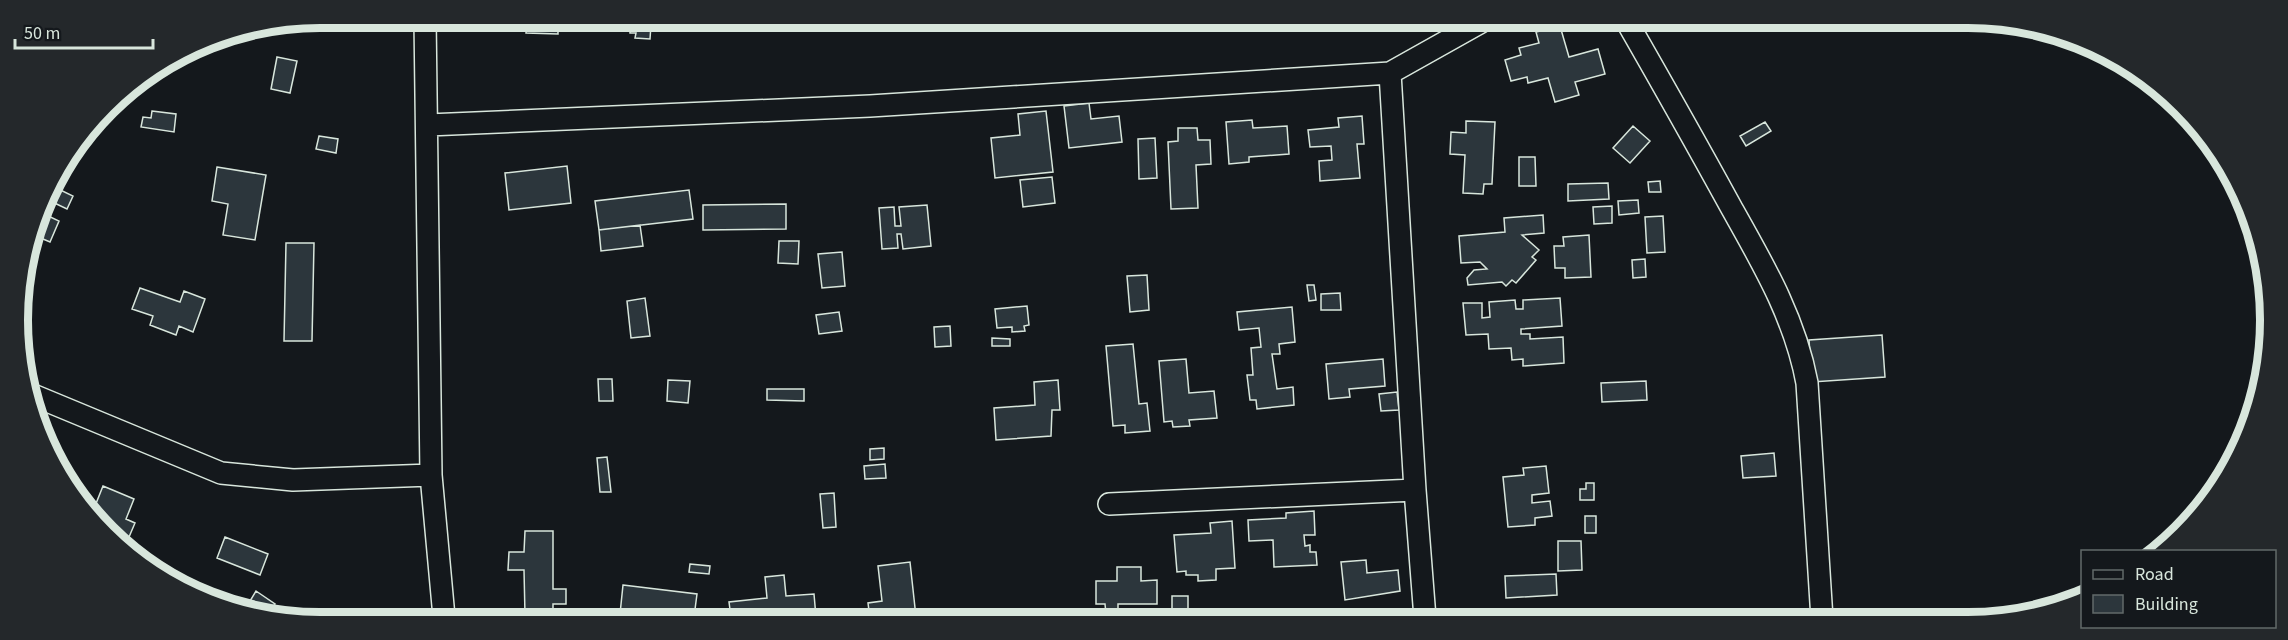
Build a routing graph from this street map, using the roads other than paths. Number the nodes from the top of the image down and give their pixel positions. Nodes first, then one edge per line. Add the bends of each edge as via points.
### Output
1 (426, 28) edge
2 (1470, 28) edge
3 (1630, 28) edge
4 (1390, 73) junction
5 (428, 126) junction
6 (39, 397) edge
7 (431, 476) junction
8 (1415, 490) junction
9 (1109, 504) dead end
10 (444, 612) edge
11 (1425, 612) edge
12 (1822, 612) edge

1 - 5 street
2 - 4 street
3 - 12 street via 1750,242 1800,347 1807,383
4 - 5 street via 870,106
4 - 8 street
5 - 7 street
6 - 7 street via 221,473 293,480
7 - 10 street
8 - 9 street
8 - 11 street

